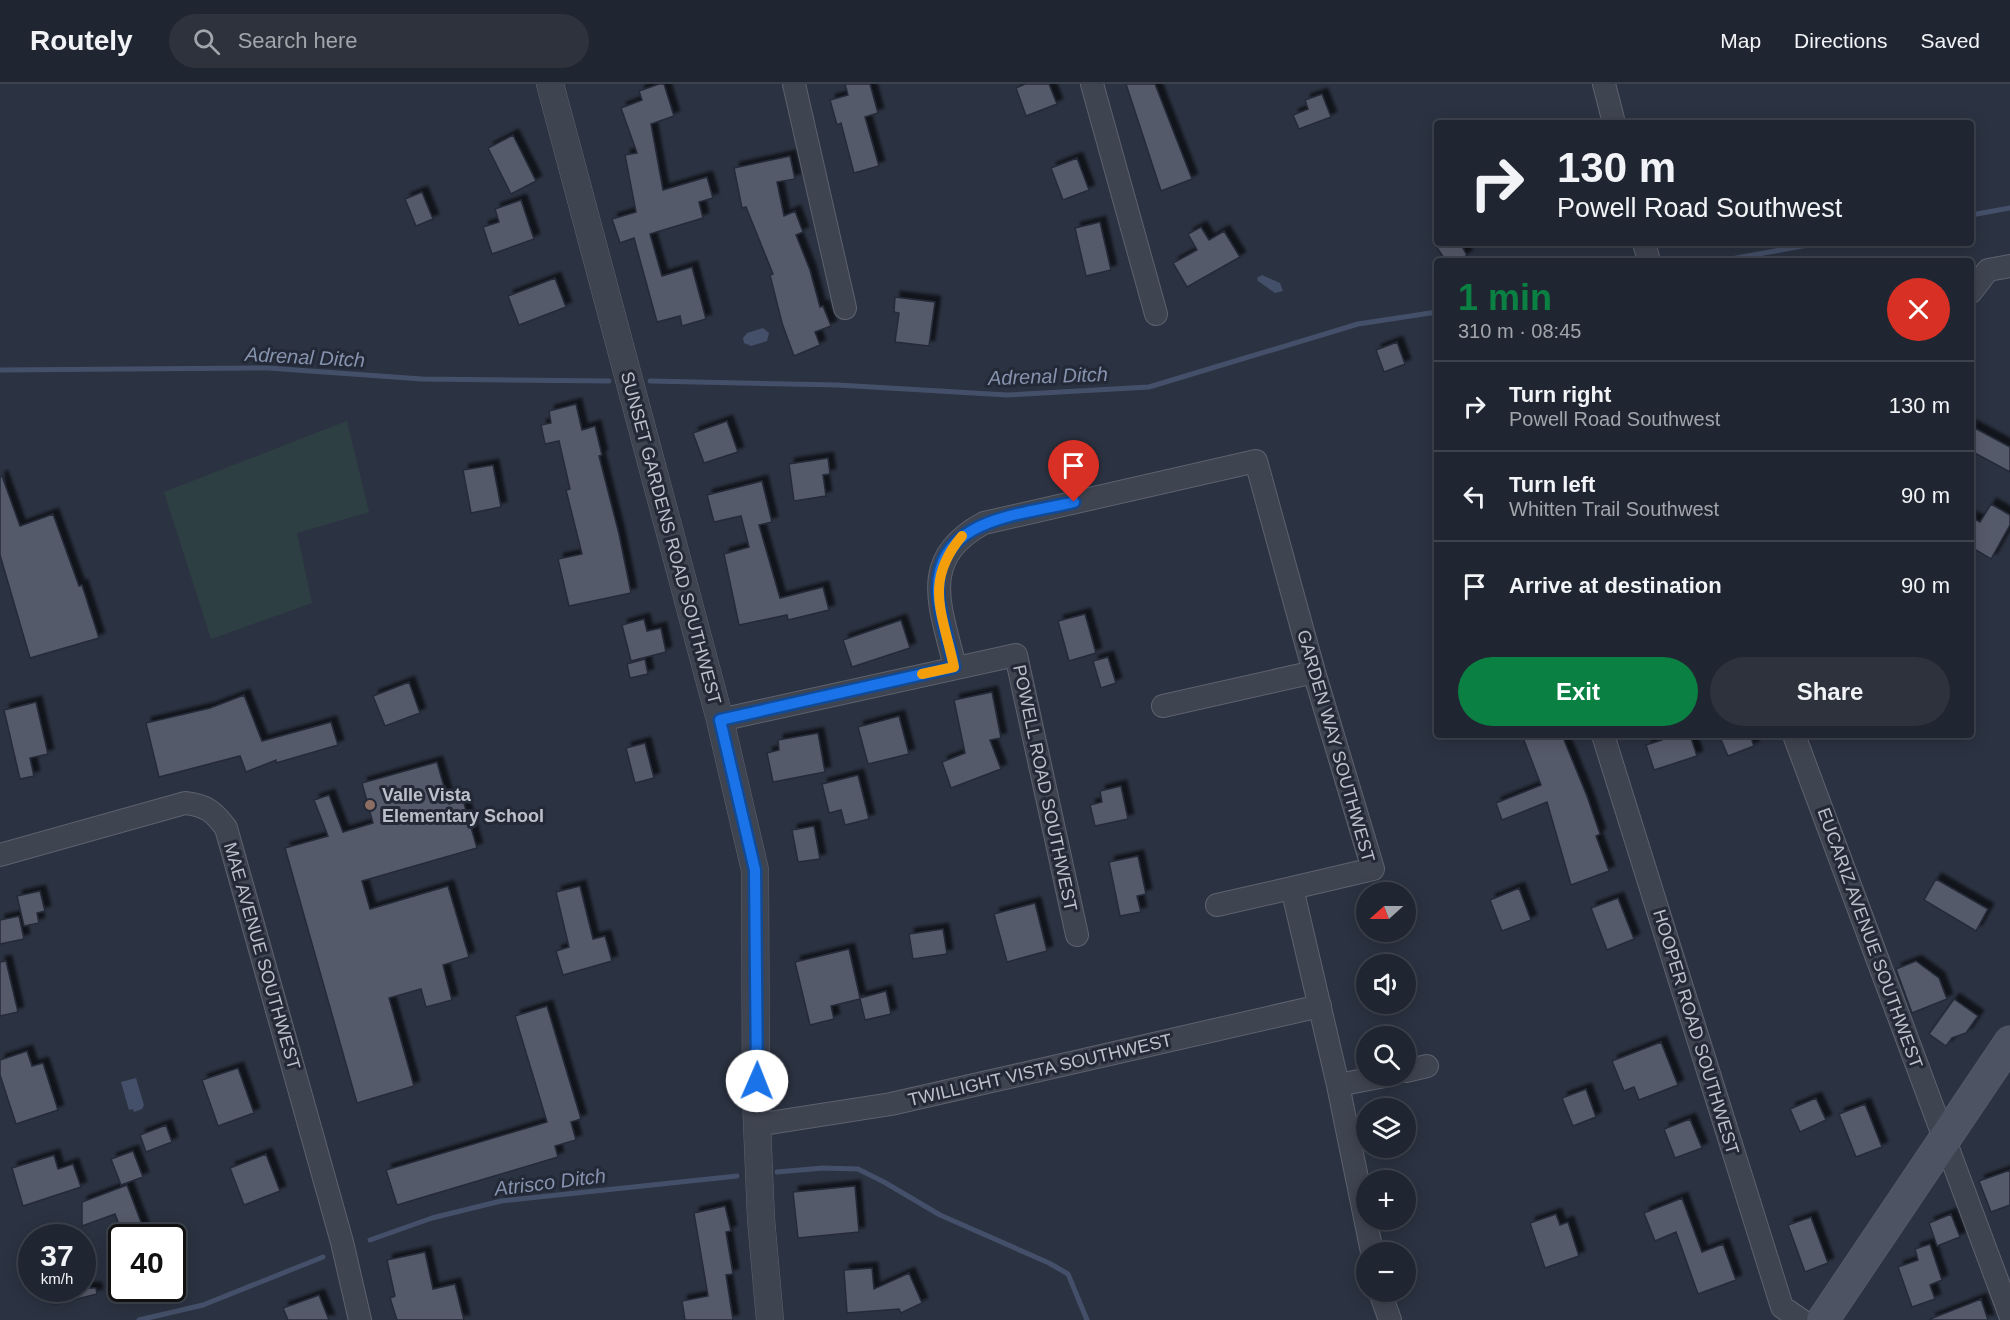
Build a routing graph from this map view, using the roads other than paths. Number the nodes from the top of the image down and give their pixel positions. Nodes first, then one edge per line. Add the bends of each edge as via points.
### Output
1 (550, 84) edge
2 (794, 84) edge
3 (1092, 84) edge
4 (1604, 84) edge
5 (1613, 120) edge
6 (2010, 266) edge
7 (1974, 288) edge
8 (845, 308) dead end
9 (1156, 314) dead end
10 (954, 667) junction
11 (1314, 672) junction
12 (1163, 706) dead end
13 (720, 720) junction
14 (1604, 738) edge
15 (1795, 738) edge
16 (0, 855) edge
17 (1292, 888) junction
18 (1216, 905) dead end
19 (1077, 935) dead end
20 (1320, 1006) junction
21 (2010, 1042) edge
22 (1356, 1082) edge
23 (1338, 1086) junction
24 (758, 1131) junction
25 (1945, 1140) junction
26 (1370, 1242) edge
27 (1384, 1302) edge
28 (2010, 1315) edge
29 (360, 1320) edge
30 (770, 1320) edge
31 (1390, 1320) edge
32 (1801, 1320) edge
33 (1823, 1320) edge

1 - 13 street, SUNSET GARDENS ROAD SOUTHWEST
2 - 8 street
3 - 9 street
4 - 5 street
6 - 7 street via 1988,270
10 - 11 street, GARDEN WAY SOUTHWEST via 938,592 940,568 963,534 984,523 1256,461
10 - 13 street, POWELL ROAD SOUTHWEST
10 - 19 street, POWELL ROAD SOUTHWEST via 1016,655
11 - 12 street
11 - 17 street, GARDEN WAY SOUTHWEST via 1373,869
13 - 24 street, SUNSET GARDENS ROAD SOUTHWEST via 755,870
14 - 32 street, HOOPER ROAD SOUTHWEST via 1782,1307
15 - 25 street, EUCARIZ AVENUE SOUTHWEST
16 - 29 street, MAE AVENUE SOUTHWEST via 179,804 201,804 215,813 226,828 342,1242
17 - 18 street
17 - 20 street
20 - 23 street
20 - 24 street, TWILLIGHT VISTA SOUTHWEST
21 - 25 main road
22 - 23 street
23 - 26 street
24 - 30 street, SUNSET GARDENS ROAD SOUTHWEST
25 - 28 street, EUCARIZ AVENUE SOUTHWEST
25 - 33 main road
27 - 31 street

